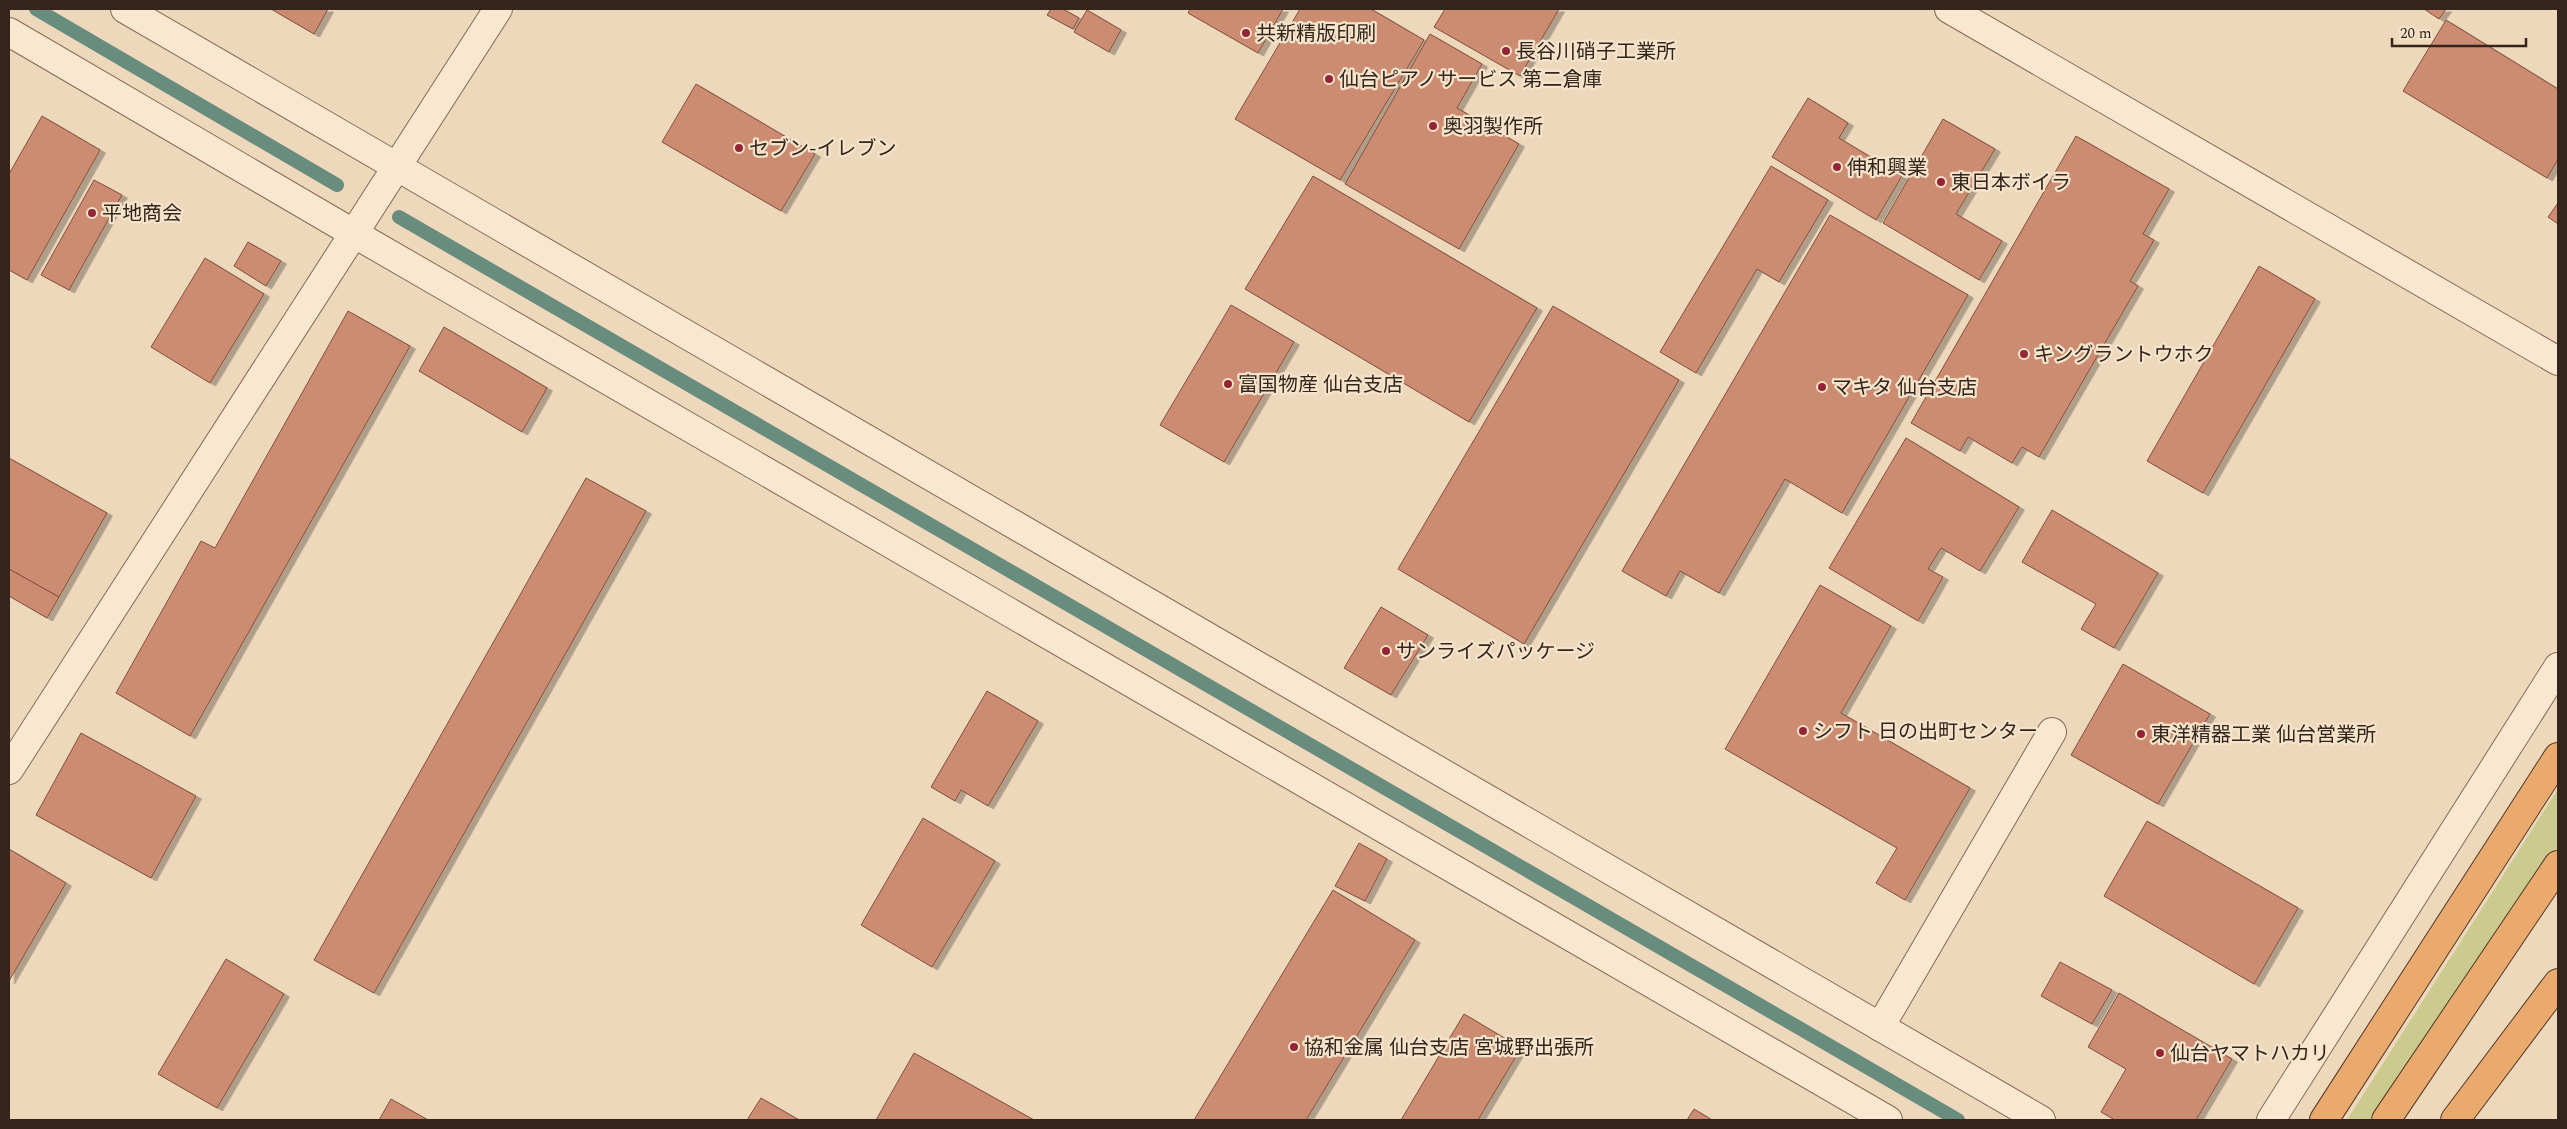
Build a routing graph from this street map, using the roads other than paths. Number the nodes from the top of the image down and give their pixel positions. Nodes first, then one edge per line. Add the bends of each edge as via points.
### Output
1 (125, 9) edge
2 (498, 9) edge
3 (1949, 9) edge
4 (9, 32) edge
5 (396, 166) junction
6 (353, 233) junction
7 (2558, 361) edge
8 (2558, 667) edge
9 (2052, 732) dead end
10 (2558, 757) edge
11 (9, 770) edge
12 (2558, 865) edge
13 (2558, 983) edge
14 (2558, 988) edge
15 (1880, 1027) junction
16 (1888, 1120) edge
17 (2041, 1120) edge
18 (2271, 1120) edge
19 (2324, 1120) edge
20 (2386, 1120) edge
21 (2455, 1120) edge
22 (2473, 1120) edge

1 - 5 street
2 - 5 street
3 - 7 street
4 - 6 street
5 - 6 street
5 - 15 street
6 - 11 street
6 - 16 street
8 - 18 street
9 - 15 street
10 - 19 highway
12 - 20 highway
13 - 21 highway
14 - 22 highway
15 - 17 street

